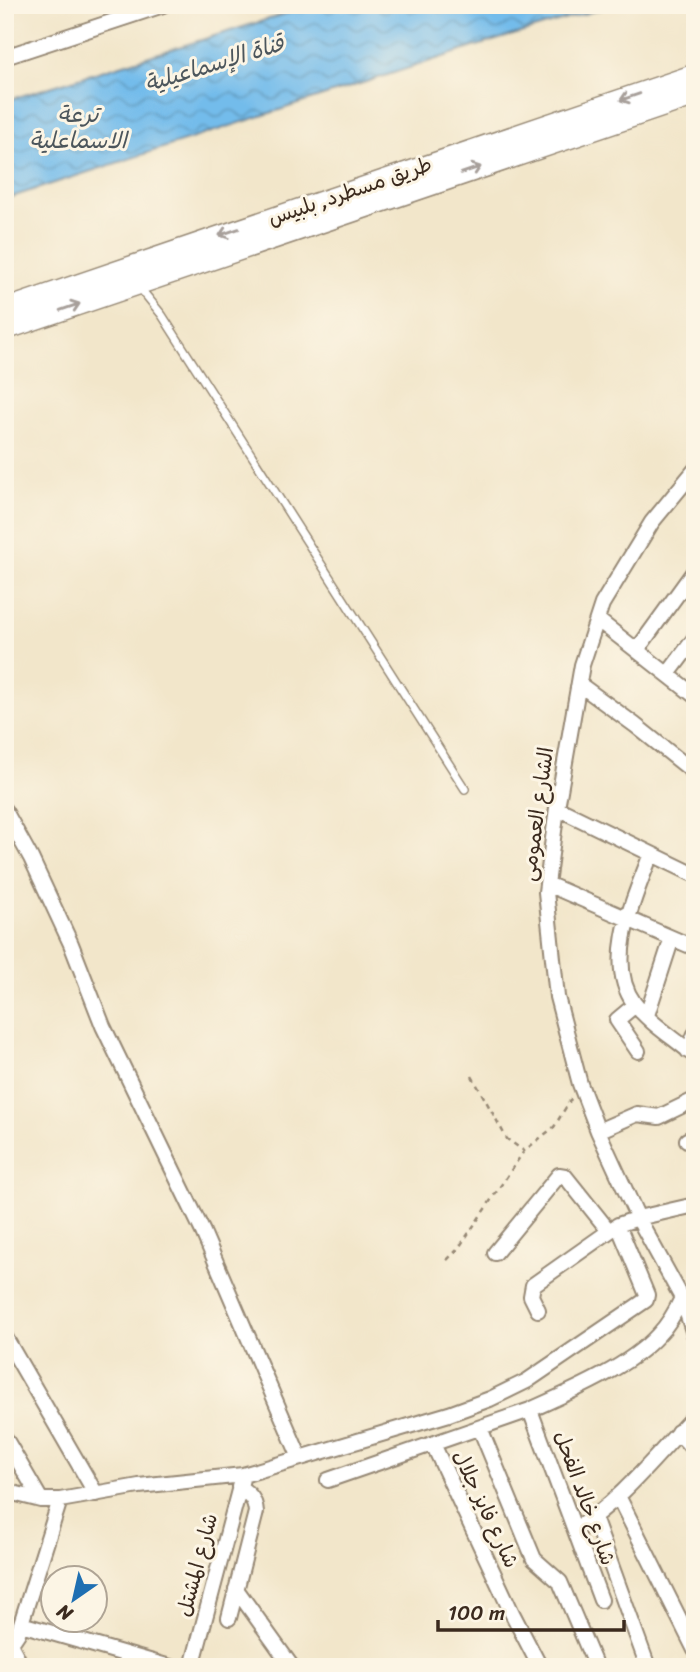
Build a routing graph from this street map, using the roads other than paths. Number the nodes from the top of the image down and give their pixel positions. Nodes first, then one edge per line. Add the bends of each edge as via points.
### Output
1 (163, 5) edge
2 (5, 57) edge
3 (695, 75) edge
4 (695, 95) edge
5 (137, 284) junction
6 (5, 310) edge
7 (5, 329) edge
8 (695, 470) edge
9 (695, 570) edge
10 (598, 620) junction
11 (695, 638) edge
12 (637, 650) junction
13 (668, 674) junction
14 (579, 684) junction
15 (694, 693) edge
16 (695, 774) edge
17 (465, 789) dead end
18 (557, 808) junction
19 (5, 811) edge
20 (651, 854) junction
21 (695, 875) edge
22 (547, 884) junction
23 (627, 919) junction
24 (672, 938) junction
25 (695, 948) edge
26 (635, 1005) junction
27 (647, 1015) junction
28 (695, 1034) edge
29 (638, 1051) dead end
30 (692, 1054) edge
31 (694, 1100) edge
32 (598, 1131) junction
33 (695, 1205) edge
34 (638, 1218) junction
35 (613, 1228) junction
36 (495, 1253) dead end
37 (682, 1298) junction
38 (538, 1311) dead end
39 (5, 1337) edge
40 (695, 1337) edge
41 (530, 1410) junction
42 (695, 1415) edge
43 (480, 1428) junction
44 (678, 1432) junction
45 (5, 1438) edge
46 (433, 1444) junction
47 (695, 1451) edge
48 (300, 1458) junction
49 (328, 1480) dead end
50 (241, 1481) junction
51 (5, 1491) edge
52 (96, 1493) junction
53 (618, 1496) junction
54 (41, 1500) junction
55 (60, 1500) junction
56 (594, 1518) junction
57 (575, 1529) junction
58 (236, 1589) junction
59 (601, 1600) dead end
60 (229, 1618) dead end
61 (21, 1624) junction
62 (7, 1642) edge
63 (695, 1650) edge
64 (18, 1667) edge
65 (170, 1667) edge
66 (192, 1667) edge
67 (292, 1667) edge
68 (540, 1667) edge
69 (596, 1667) edge
70 (648, 1667) edge

1 - 2 street
3 -> 6 main road, طريق مسطرد, بلبيس
5 -> 4 main road, طريق مسطرد, بلبيس
7 -> 5 main road, طريق مسطرد, بلبيس
5 - 17 lane via 169,326
8 - 10 street, الشارع العمومى via 652,522 602,604
9 - 12 street
10 - 12 street
10 - 14 street, الشارع العمومى
11 - 13 street
12 - 13 street
13 - 15 street
14 - 16 street
14 - 18 street, الشارع العمومى
18 - 20 street
18 - 22 street, الشارع العمومى
19 - 48 street via 31,858 103,1026 202,1232
20 - 21 street
20 - 23 street
22 - 23 street
22 - 32 street, الشارع العمومى via 557,997
23 - 24 street
23 - 26 street via 622,977
24 - 25 street
24 - 27 street
26 - 27 street
26 - 29 street via 617,1020
27 - 30 street
28 - 30 street
31 - 32 street via 659,1117 637,1114
32 - 34 street, الشارع العمومى
33 - 34 street
34 - 35 street
34 - 37 street, الشارع العمومى
35 - 36 street via 559,1175
35 - 38 street via 533,1285 531,1296
35 - 48 street via 647,1296 643,1303 527,1381 490,1399
37 - 40 street, الشارع العمومى
37 - 41 street via 644,1349
39 - 52 street
41 - 43 street
41 - 57 street, شارع خالد الفحل
42 - 44 street
43 - 46 street
43 - 69 street via 534,1559 560,1582
44 - 47 street
44 - 53 street
45 - 54 street
46 - 49 street
46 - 68 street, شارع فايز جلال
48 - 50 street
50 - 52 street via 187,1479
50 - 58 street via 256,1512
50 - 66 street, شارع المشتل
51 - 54 street
52 - 55 street
53 - 56 street
53 - 63 street
54 - 55 street
55 - 61 street
56 - 57 street
56 - 70 street
57 - 59 street, شارع خالد الفحل
58 - 60 street
58 - 67 street
61 - 62 street via 15,1639
61 - 65 street
62 - 64 street

